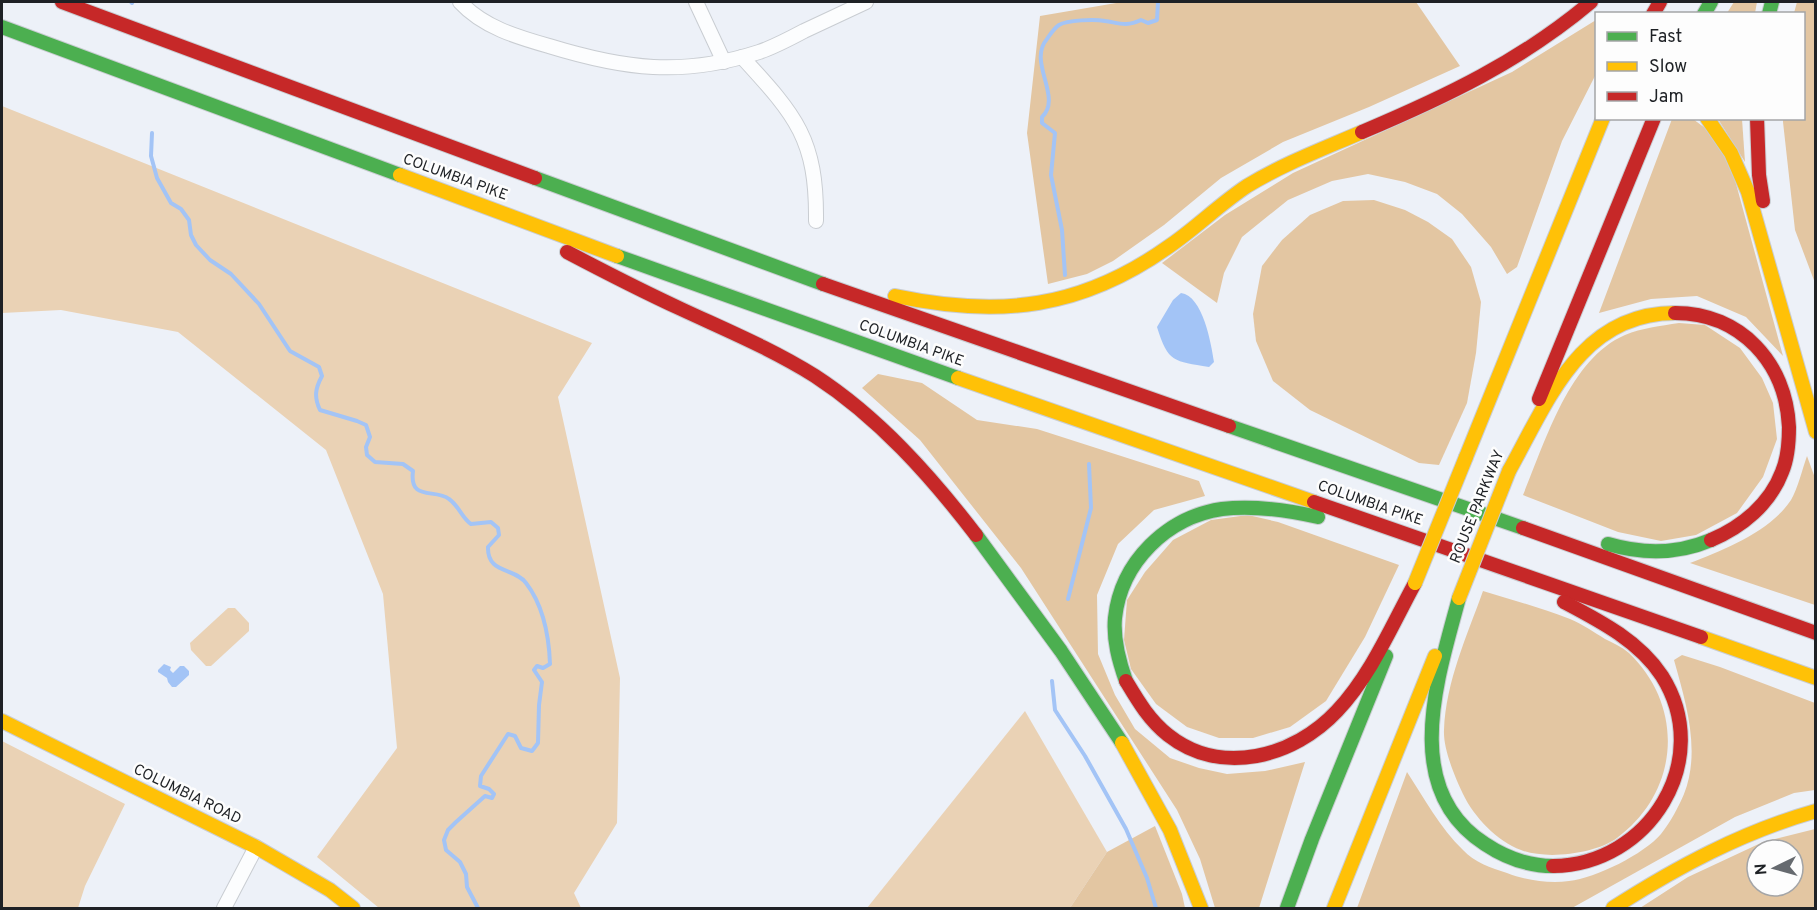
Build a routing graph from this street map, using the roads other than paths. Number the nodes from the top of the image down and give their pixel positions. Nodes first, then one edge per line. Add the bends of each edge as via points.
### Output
1 (62, 2) edge
2 (460, 2) edge
3 (696, 2) edge
4 (866, 2) edge
5 (1592, 2) edge
6 (76, 5) edge
7 (2, 27) edge
8 (742, 57) junction
9 (724, 62) junction
10 (1602, 120) edge
11 (1653, 120) edge
12 (1709, 120) edge
13 (1757, 120) edge
14 (471, 202) junction
15 (816, 221) dead end
16 (772, 266) junction
17 (1779, 302) junction
18 (1815, 432) edge
19 (1509, 471) junction
20 (1515, 525) junction
21 (1450, 549) junction
22 (1498, 565) junction
23 (1415, 583) junction
24 (1459, 598) junction
25 (1815, 633) edge
26 (1815, 678) edge
27 (2, 721) edge
28 (1815, 812) edge
29 (256, 847) junction
30 (224, 909) edge
31 (353, 909) edge
32 (1201, 909) edge
33 (1287, 909) edge
34 (1334, 909) edge
35 (1613, 909) edge

1 - 6 main road, COLUMBIA PIKE
2 - 9 street via 497,28 593,60 673,68
3 - 9 street
4 - 8 street
5 - 16 main road via 1506,65 1431,103 1267,175 1142,264 1077,294 1020,306 940,306
6 - 16 main road, COLUMBIA PIKE
7 - 14 main road, COLUMBIA PIKE
8 - 9 street
8 - 15 street via 798,123 812,164
10 - 23 main road, ROUSE PARKWAY, bridge
11 - 19 main road, ROUSE PARKWAY
12 - 17 main road via 1738,164
13 - 17 main road via 1759,175
14 - 21 main road, COLUMBIA PIKE via 922,366
14 - 32 main road via 787,360 832,388 893,439 924,470 996,560 1138,767 1187,867
16 - 20 main road, COLUMBIA PIKE
17 - 18 main road
19 - 20 main road via 1571,364 1604,333 1638,317 1690,313 1732,327 1763,354 1774,369 1786,400 1790,441 1780,478 1758,510 1727,534 1687,549 1639,551
19 - 24 main road, ROUSE PARKWAY, bridge
20 - 25 main road, COLUMBIA PIKE
21 - 22 main road, COLUMBIA PIKE
21 - 23 main road via 1264,508 1222,509 1188,519 1172,527 1143,553 1124,585 1114,622 1121,674 1144,714 1188,747 1227,758 1279,751 1310,736 1348,696 1370,665
22 - 24 main road via 1612,630 1639,649 1666,683 1679,718 1680,764 1662,810 1628,844 1609,855 1566,867 1526,864 1483,845 1451,812 1436,779 1431,733 1438,681
22 - 26 main road, COLUMBIA PIKE
23 - 33 main road, ROUSE PARKWAY
24 - 34 main road, ROUSE PARKWAY
27 - 29 main road, COLUMBIA ROAD
28 - 35 main road via 1770,824 1713,850
29 - 30 street
29 - 31 main road, COLUMBIA ROAD via 320,884

